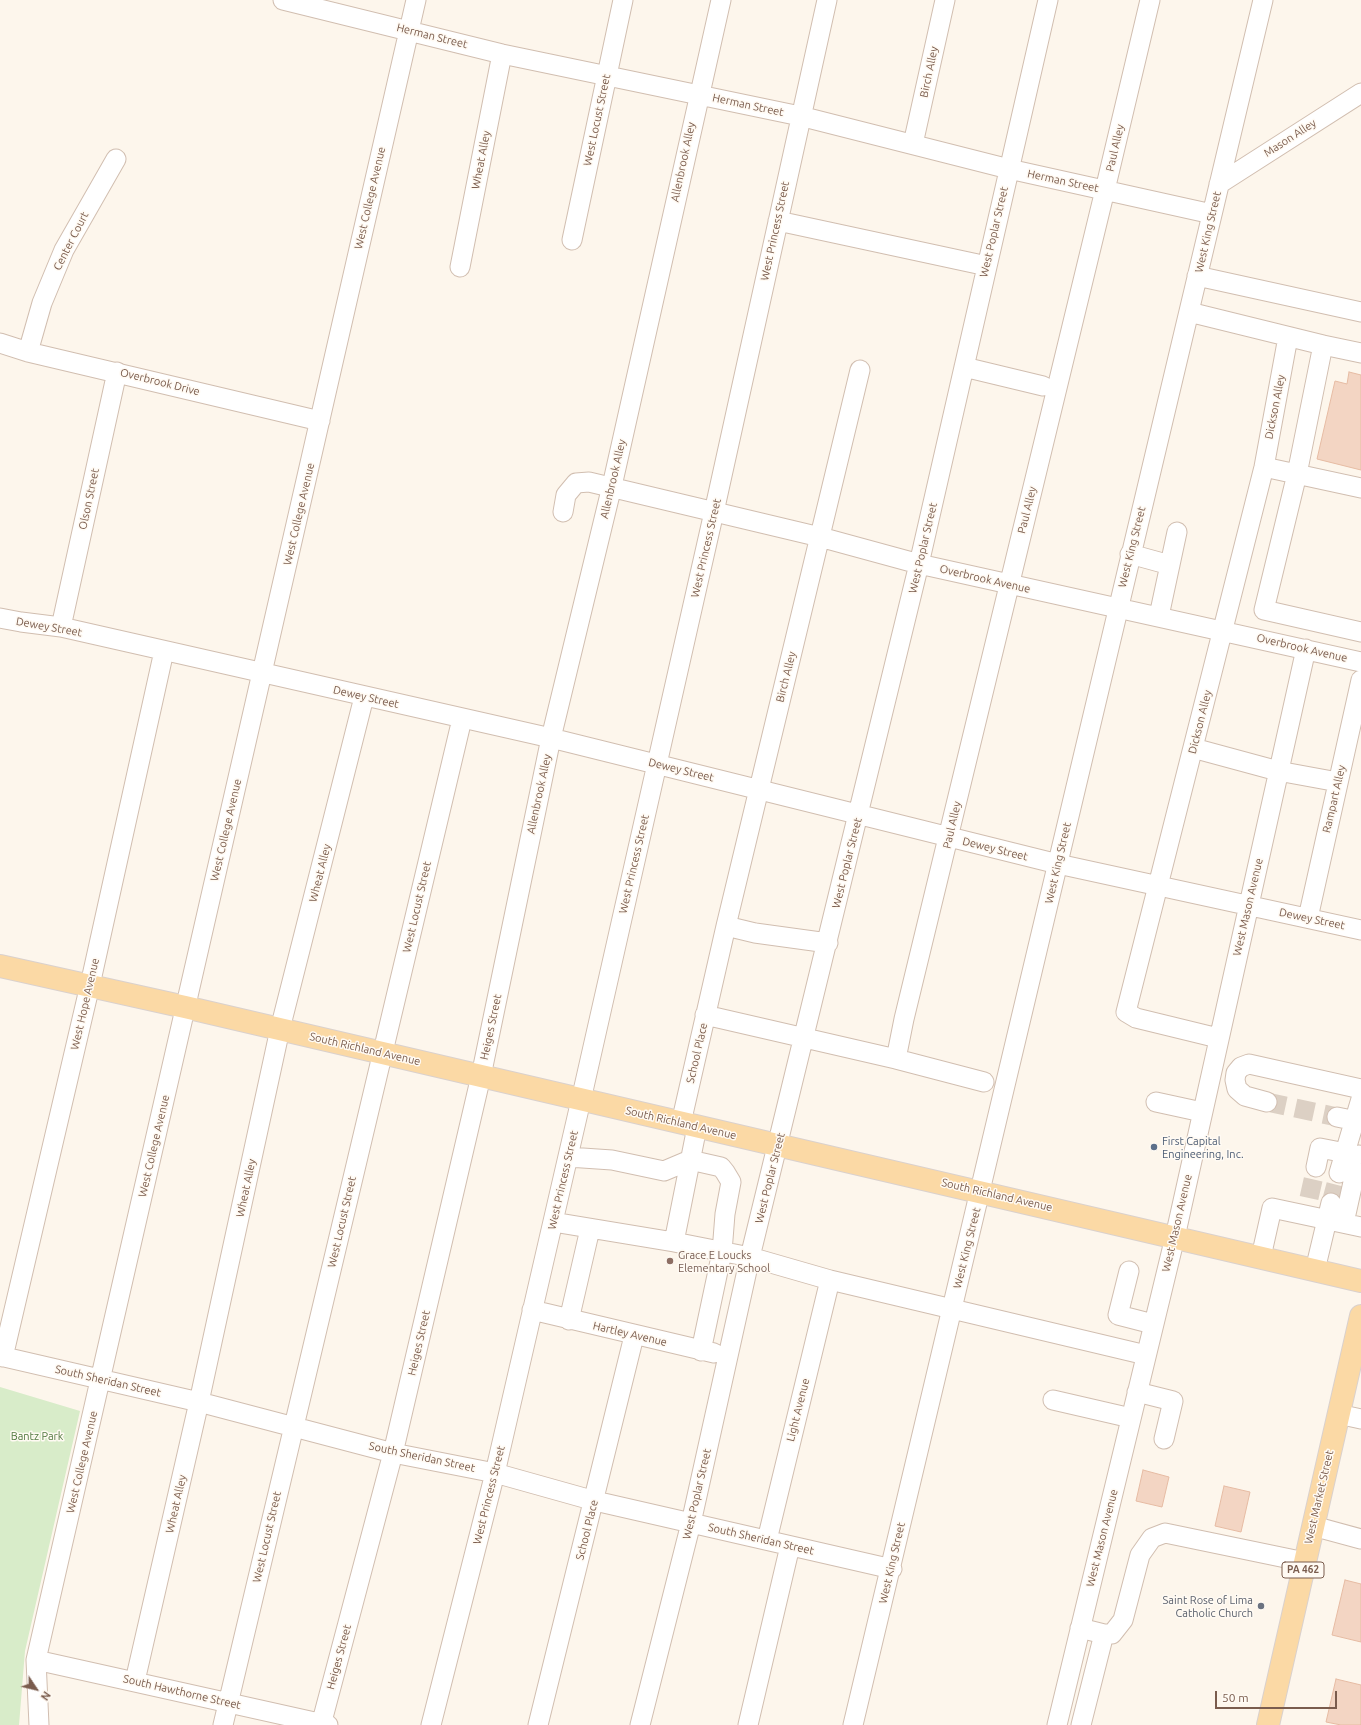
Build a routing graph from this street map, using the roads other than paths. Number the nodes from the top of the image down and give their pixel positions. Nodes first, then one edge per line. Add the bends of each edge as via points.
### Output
1 (283, 0) edge
2 (416, 0) edge
3 (623, 0) edge
4 (721, 0) edge
5 (827, 0) edge
6 (944, 0) edge
7 (1048, 0) edge
8 (1150, 0) edge
9 (1263, 0) edge
10 (409, 30) junction
11 (502, 54) junction
12 (606, 75) junction
13 (1361, 93) edge
14 (698, 95) junction
15 (800, 116) junction
16 (913, 144) junction
17 (116, 159) dead end
18 (1009, 169) junction
19 (1219, 184) junction
20 (1105, 190) junction
21 (1212, 214) junction
22 (778, 221) junction
23 (572, 240) dead end
24 (987, 266) junction
25 (460, 267) dead end
26 (1197, 276) junction
27 (1189, 312) junction
28 (1361, 312) edge
29 (1288, 336) junction
30 (0, 343) edge
31 (1322, 345) junction
32 (28, 352) junction
33 (1361, 353) edge
34 (964, 367) junction
35 (860, 370) dead end
36 (117, 372) junction
37 (1043, 386) dead end
38 (320, 421) junction
39 (1264, 467) junction
40 (1297, 474) junction
41 (612, 486) junction
42 (1361, 488) edge
43 (562, 512) dead end
44 (714, 512) junction
45 (1177, 532) dead end
46 (820, 537) junction
47 (1130, 554) junction
48 (920, 564) junction
49 (1170, 565) junction
50 (1008, 584) junction
51 (1117, 607) junction
52 (1159, 616) junction
53 (0, 618) edge
54 (61, 627) junction
55 (1224, 631) junction
56 (1361, 632) edge
57 (1306, 649) junction
58 (164, 651) junction
59 (1361, 662) edge
60 (263, 672) junction
61 (1361, 680) edge
62 (364, 697) junction
63 (462, 719) junction
64 (551, 738) junction
65 (1193, 748) junction
66 (658, 764) junction
67 (1278, 771) junction
68 (1338, 782) junction
69 (759, 790) junction
70 (858, 816) junction
71 (949, 838) junction
72 (1058, 864) junction
73 (1158, 886) junction
74 (1248, 905) junction
75 (1308, 918) junction
76 (726, 926) junction
77 (1361, 930) edge
78 (828, 943) junction
79 (506, 958) joint
80 (0, 966) edge
81 (713, 983) joint
82 (90, 985) junction
83 (185, 1007) junction
84 (706, 1015) junction
85 (280, 1029) junction
86 (804, 1038) junction
87 (1218, 1038) junction
88 (382, 1052) junction
89 (896, 1059) junction
90 (481, 1076) junction
91 (984, 1082) dead end
92 (1361, 1089) edge
93 (1361, 1099) edge
94 (581, 1100) junction
95 (1156, 1102) dead end
96 (1267, 1102) tunnel mouth
97 (1202, 1112) junction
98 (1351, 1120) edge
99 (689, 1125) junction
100 (778, 1145) junction
101 (1355, 1155) edge
102 (568, 1157) junction
103 (690, 1160) junction
104 (1316, 1167) tunnel mouth
105 (1339, 1173) tunnel mouth
106 (981, 1191) junction
107 (1341, 1218) edge
108 (553, 1222) junction
109 (590, 1229) junction
110 (1175, 1237) junction
111 (674, 1242) junction
112 (722, 1252) junction
113 (750, 1257) junction
114 (1261, 1257) junction
115 (1315, 1270) junction
116 (1129, 1271) dead end
117 (830, 1280) junction
118 (1361, 1281) edge
119 (532, 1310) junction
120 (951, 1310) junction
121 (1361, 1316) edge
122 (569, 1320) junction
123 (1154, 1324) junction
124 (634, 1336) junction
125 (701, 1351) junction
126 (1146, 1354) junction
127 (728, 1355) junction
128 (2, 1356) edge
129 (102, 1379) junction
130 (1137, 1392) junction
131 (1052, 1400) dead end
132 (199, 1402) junction
133 (1338, 1414) junction
134 (1131, 1418) junction
135 (1361, 1418) edge
136 (293, 1426) junction
137 (1164, 1439) dead end
138 (393, 1453) junction
139 (495, 1473) junction
140 (595, 1500) junction
141 (691, 1523) junction
142 (1313, 1526) junction
143 (1361, 1539) edge
144 (767, 1540) junction
145 (790, 1546) junction
146 (1305, 1562) junction
147 (892, 1569) junction
148 (1080, 1628) junction
149 (1104, 1634) junction
150 (36, 1660) junction
151 (135, 1682) junction
152 (228, 1703) junction
153 (39, 1725) edge
154 (223, 1725) edge
155 (323, 1725) edge
156 (431, 1725) edge
157 (538, 1725) edge
158 (640, 1725) edge
159 (748, 1725) edge
160 (853, 1725) edge
161 (1057, 1725) edge
162 (1081, 1725) edge
163 (1268, 1725) edge

1 - 10 street, Herman Street
2 - 10 street, West College Avenue
3 - 12 street, West Locust Street
4 - 14 street, Allenbrook Alley
5 - 15 street, West Princess Street
6 - 16 street, Birch Alley
7 - 18 street, West Poplar Street
8 - 20 street, Paul Alley
9 - 19 street, West King Street
10 - 11 street, Herman Street
10 - 38 street, West College Avenue
11 - 12 street, Herman Street
11 - 25 street, Wheat Alley
12 - 14 street, Herman Street
12 - 23 street, West Locust Street
13 - 19 street, Mason Alley
14 - 15 street, Herman Street
14 - 41 street, Allenbrook Alley
15 - 16 street, Herman Street
15 - 22 street, West Princess Street
16 - 18 street, Herman Street
17 - 32 street, Center Court via 64,250 42,303
18 - 20 street, Herman Street
18 - 24 street, West Poplar Street
19 - 21 street, West King Street
20 - 21 street, Herman Street
20 - 50 street, Paul Alley
21 - 26 street, West King Street
22 - 24 street
22 - 44 street, West Princess Street
24 - 34 street, West Poplar Street
26 - 27 street, West King Street
26 - 28 street
27 - 29 street
27 - 47 street, West King Street
29 - 31 street
29 - 39 street, Dickson Alley
30 - 32 street, Overbrook Drive
31 - 33 street
31 - 40 street
32 - 36 street, Overbrook Drive
34 - 37 street
34 - 48 street, West Poplar Street
35 - 46 street, Birch Alley
36 - 38 street, Overbrook Drive
36 - 54 street, Olson Street
38 - 60 street, West College Avenue
39 - 40 street
39 - 55 street, Dickson Alley
40 - 42 street
40 - 56 street via 1264,610
41 - 43 street, Overbrook Avenue via 589,482 576,483 566,495
41 - 44 street, Overbrook Avenue
41 - 64 street, Allenbrook Alley
44 - 46 street, Overbrook Avenue
44 - 66 street, West Princess Street
45 - 49 street
46 - 48 street, Overbrook Avenue
46 - 69 street, Birch Alley
47 - 49 street
47 - 51 street, West King Street
48 - 50 street, Overbrook Avenue
48 - 70 street, West Poplar Street
49 - 52 street
50 - 51 street, Overbrook Avenue
50 - 71 street, Paul Alley
51 - 52 street, Overbrook Avenue
51 - 72 street, West King Street
52 - 55 street, Overbrook Avenue
53 - 54 street, Dewey Street
54 - 58 street, Dewey Street
55 - 57 street, Overbrook Avenue
55 - 65 street, Dickson Alley
57 - 59 street, Overbrook Avenue
57 - 67 street, West Mason Avenue
58 - 60 street, Dewey Street
58 - 82 street, West Hope Avenue
60 - 62 street, Dewey Street
60 - 83 street, West College Avenue
61 - 68 street, Rampart Alley
62 - 63 street, Dewey Street
62 - 85 street, Wheat Alley
63 - 64 street, Dewey Street
63 - 88 street, West Locust Street
64 - 66 street, Dewey Street
64 - 79 street, Allenbrook Alley
65 - 67 street
65 - 73 street, Dickson Alley
66 - 69 street, Dewey Street
66 - 94 street, West Princess Street
67 - 68 street
67 - 74 street, West Mason Avenue
68 - 75 street, Rampart Alley
69 - 70 street, Dewey Street
69 - 76 street, Birch Alley
70 - 71 street, Dewey Street
70 - 78 street, West Poplar Street
71 - 72 street, Dewey Street
71 - 89 street, Paul Alley
72 - 73 street, Dewey Street
72 - 106 street, West King Street
73 - 74 street, Dewey Street
73 - 87 street, Dickson Alley via 1126,1012 1136,1018
74 - 75 street, Dewey Street
74 - 87 street, West Mason Avenue
75 - 77 street, Dewey Street
76 - 78 street via 755,933
76 - 81 street, Birch Alley
78 - 86 street, West Poplar Street
79 - 90 street, Heiges Street
80 - 82 main road, South Richland Avenue
81 - 84 street, School Place
82 - 83 main road, South Richland Avenue
82 - 128 street, West Hope Avenue
83 - 85 main road, South Richland Avenue
83 - 129 street, West College Avenue
84 - 86 street
84 - 99 street, School Place
85 - 88 main road, South Richland Avenue
85 - 132 street, Wheat Alley
86 - 89 street
86 - 100 street, West Poplar Street
87 - 97 street, West Mason Avenue
88 - 90 main road, South Richland Avenue
88 - 136 street, West Locust Street
89 - 91 street
90 - 94 main road, South Richland Avenue
90 - 138 street, Heiges Street
92 - 96 street via 1249,1064 1241,1067 1236,1073 1237,1089 1245,1096
93 - 98 street
94 - 99 main road, South Richland Avenue
94 - 102 street, West Princess Street
95 - 97 street
97 - 110 street, West Mason Avenue
98 - 101 street
99 - 100 main road, South Richland Avenue
99 - 103 street, School Place
100 - 106 main road, South Richland Avenue
100 - 113 street, West Poplar Street
101 - 104 street via 1320,1148
101 - 105 street
101 - 107 street
102 - 103 street via 612,1160 664,1171
102 - 108 street, West Princess Street
103 - 111 street, School Place
103 - 112 street via 720,1167 731,1182
106 - 110 main road, South Richland Avenue
106 - 120 street, West King Street
107 - 114 street via 1307,1207 1272,1208
107 - 115 street
108 - 109 street
108 - 119 street, West Princess Street
109 - 111 street
109 - 122 street
110 - 114 main road, South Richland Avenue
110 - 123 street, West Mason Avenue
111 - 112 street
112 - 113 street
112 - 125 street
113 - 117 street
113 - 127 street, West Poplar Street
114 - 115 main road, South Richland Avenue
115 - 118 main road, South Richland Avenue
116 - 123 street via 1118,1315
117 - 120 street
117 - 144 street, Light Avenue
119 - 122 street, Hartley Avenue
119 - 139 street, West Princess Street
120 - 126 street
120 - 147 street, West King Street
121 - 133 main road, West Market Street / PA 462
122 - 124 street, Hartley Avenue
123 - 126 street, West Mason Avenue
124 - 125 street, Hartley Avenue
124 - 140 street, School Place
125 - 127 street, Hartley Avenue
126 - 130 street, West Mason Avenue
127 - 141 street, West Poplar Street
128 - 129 street, South Sheridan Street
129 - 132 street, South Sheridan Street
129 - 150 street, West College Avenue
130 - 134 street, West Mason Avenue
130 - 137 street via 1173,1400
131 - 134 street
132 - 136 street, South Sheridan Street
132 - 151 street, Wheat Alley
133 - 135 street
133 - 142 main road, West Market Street / PA 462
134 - 148 street, West Mason Avenue
136 - 138 street, South Sheridan Street
136 - 152 street, West Locust Street
138 - 139 street, South Sheridan Street
138 - 155 street, Heiges Street
139 - 140 street, South Sheridan Street
139 - 156 street, West Princess Street
140 - 141 street, South Sheridan Street
140 - 157 street, School Place
141 - 144 street, South Sheridan Street
141 - 158 street, West Poplar Street
142 - 143 street
142 - 146 main road, West Market Street / PA 462
144 - 145 street, South Sheridan Street
145 - 147 street, South Sheridan Street
145 - 159 street
146 - 149 street via 1166,1533 1152,1538 1140,1556 1124,1620 1112,1634
146 - 163 main road, West Market Street / PA 462
147 - 160 street, West King Street
148 - 149 street
148 - 161 street, West Mason Avenue
149 - 162 street
150 - 151 street, South Hawthorne Street
150 - 153 street, West College Avenue
151 - 152 street, South Hawthorne Street
152 - 154 street, West Locust Street
152 - 155 street, South Hawthorne Street

